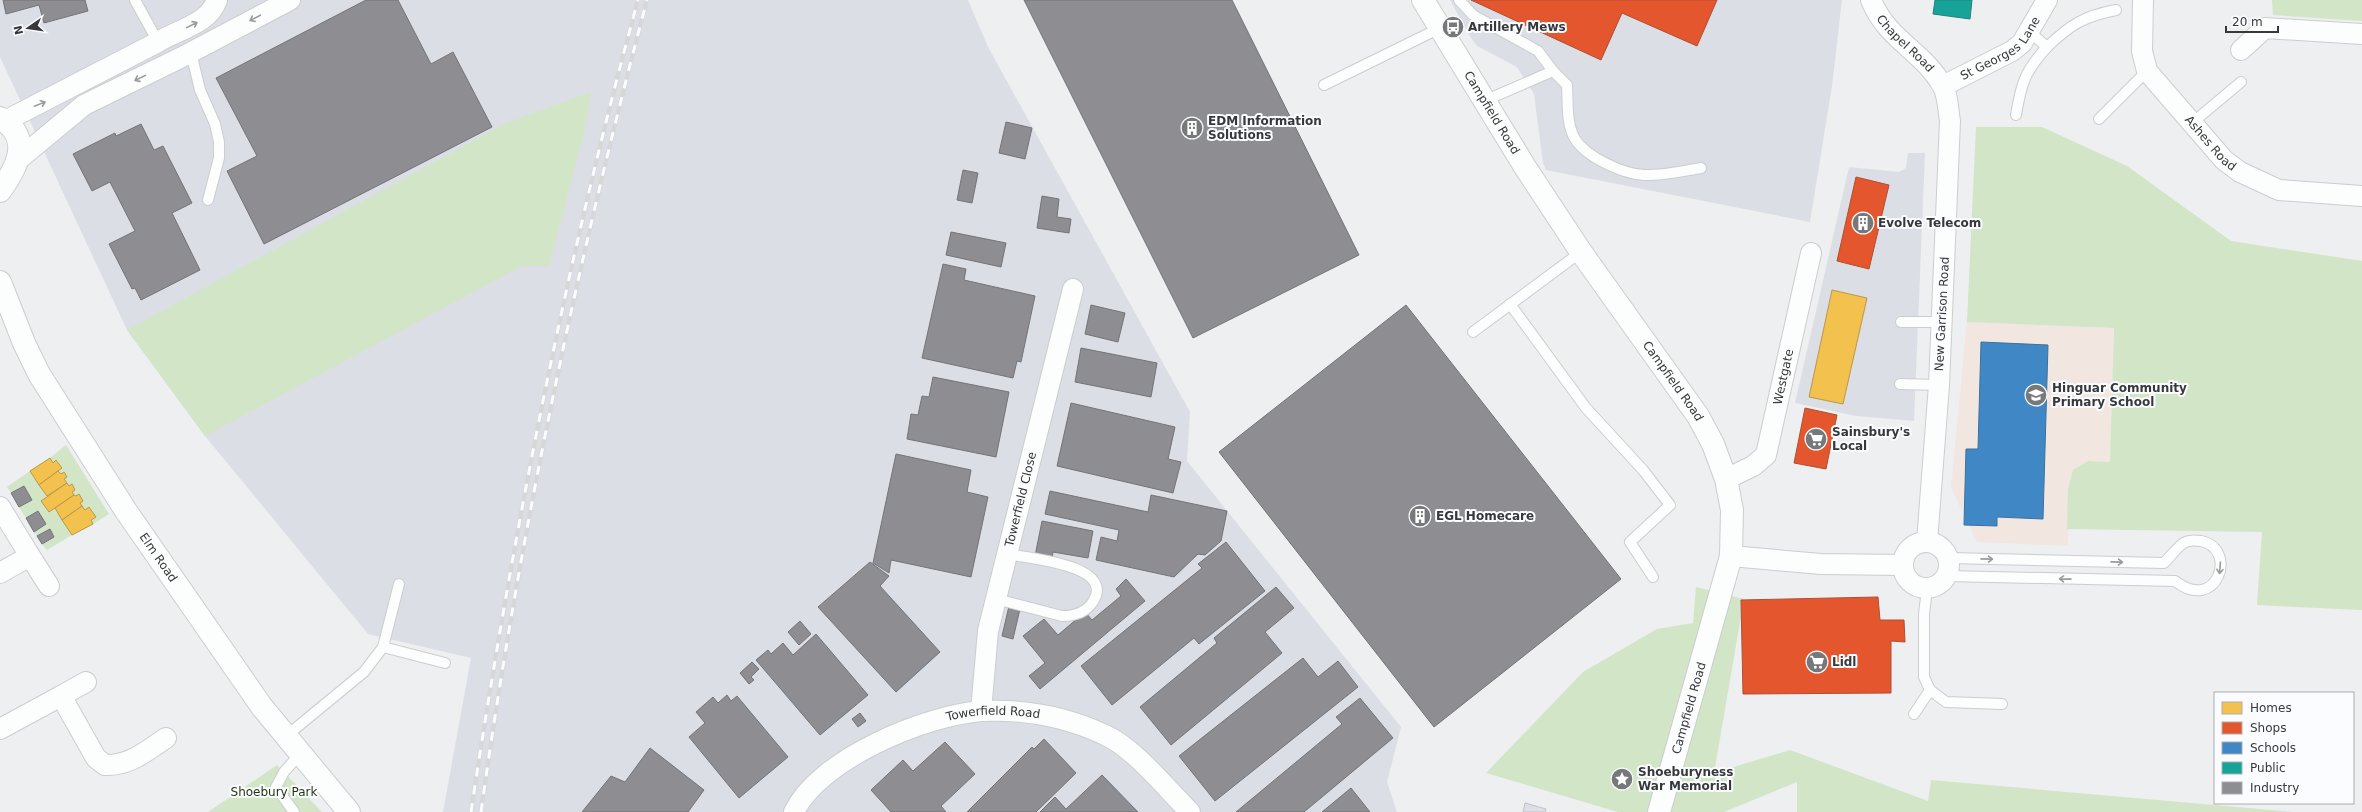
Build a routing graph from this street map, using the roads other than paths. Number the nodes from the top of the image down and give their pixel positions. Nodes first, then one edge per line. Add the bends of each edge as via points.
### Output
1 (135, 0) edge
2 (217, 0) edge
3 (290, 0) edge
4 (1423, 0) edge
5 (1459, 0) edge
6 (1870, 0) edge
7 (2047, 0) edge
8 (2143, 0) edge
9 (2116, 10) dead end
10 (1440, 28) junction
11 (2030, 32) junction
12 (2362, 34) edge
13 (165, 38) junction
14 (2047, 47) junction
15 (2241, 50) dead end
16 (187, 55) junction
17 (1553, 71) junction
18 (2147, 71) junction
19 (2241, 82) dead end
20 (1324, 85) dead end
21 (1943, 86) junction
22 (1484, 101) junction
23 (2016, 115) dead end
24 (2099, 119) dead end
25 (2, 120) edge
26 (2192, 123) junction
27 (19, 159) junction
28 (1701, 168) dead end
29 (0, 192) edge
30 (2362, 196) edge
31 (208, 200) dead end
32 (1581, 252) junction
33 (1811, 253) dead end
34 (0, 282) edge
35 (1073, 289) dead end
36 (1510, 304) junction
37 (1902, 322) dead end
38 (1942, 322) junction
39 (1473, 332) dead end
40 (1900, 384) dead end
41 (1939, 385) junction
42 (1726, 479) junction
43 (0, 507) edge
44 (1927, 542) junction
45 (1006, 554) junction
46 (30, 556) junction
47 (1731, 556) junction
48 (1903, 565) junction
49 (1947, 567) junction
50 (0, 573) edge
51 (1653, 577) dead end
52 (399, 584) dead end
53 (49, 586) dead end
54 (1928, 589) junction
55 (996, 599) junction
56 (383, 647) junction
57 (445, 663) dead end
58 (86, 682) dead end
59 (1930, 690) junction
60 (61, 696) junction
61 (2002, 704) dead end
62 (981, 711) junction
63 (1914, 714) dead end
64 (0, 728) edge
65 (166, 738) dead end
66 (285, 738) junction
67 (300, 754) junction
68 (799, 810) edge
69 (294, 812) edge
70 (349, 812) edge
71 (1190, 812) edge
72 (1659, 812) edge

1 - 13 lane
13 -> 2 street via 202,20 210,14
3 -> 16 street
4 - 10 street, Campfield Road
5 - 17 lane via 1473,15 1538,51
6 - 21 street, Chapel Road via 1876,15 1890,33 1932,71
7 - 11 street, St Georges Lane
8 - 18 street, Ashes Road via 2142,51
9 - 14 lane via 2082,19 2065,30
10 - 20 lane
10 - 22 street, Campfield Road
11 - 14 lane
11 - 21 street, St Georges Lane via 2012,51
12 - 15 street via 2265,28
13 - 16 street
25 -> 13 street
14 - 23 lane via 2028,70 2021,87
16 -> 27 street via 84,105
16 - 31 lane via 216,124 219,142 219,158
17 - 22 lane
17 - 28 lane via 1567,85 1568,118 1575,139 1589,154 1613,166 1643,176
18 - 24 lane
18 - 26 street, Ashes Road
19 - 26 lane
21 - 38 street, New Garrison Road via 1951,138
22 - 32 street, Campfield Road
25 - 27 street via 16,137
26 - 30 street, Ashes Road via 2224,160 2257,181 2279,190
27 - 29 street via 14,172
32 - 36 lane
32 - 42 street, Campfield Road via 1698,416 1713,444
33 - 42 street, Westgate via 1766,455 1753,466
34 - 66 street, Elm Road via 24,343 51,392 203,625
35 - 45 street, Towerfield Close
36 - 39 lane
36 - 51 lane via 1586,408 1643,470 1670,505 1630,542
37 - 38 lane
38 - 41 street, New Garrison Road
40 - 41 lane
41 - 44 street, New Garrison Road
42 - 47 street, Campfield Road via 1732,510
43 - 46 street
44 - 48 street via 1913,546 1907,552
44 - 49 street via 1942,548
45 - 55 street, Towerfield Close
45 - 55 lane via 1079,569 1091,576 1096,584 1096,592 1092,604 1072,616 1062,616
46 - 50 street
46 - 53 street
47 - 48 street via 1821,564
47 - 72 street, Campfield Road
48 - 54 street via 1910,582
49 -> 49 lane via 2164,563 2181,544 2194,540 2207,542 2217,551 2221,564 2219,576 2211,587 2198,592 2186,590 2175,581
49 - 54 street via 1938,585
52 - 56 lane
54 - 59 lane via 1924,614 1924,677
55 - 62 street, Towerfield Close via 988,631
56 - 57 lane
56 - 66 lane via 364,672
58 - 60 street
59 - 61 lane via 1946,702
59 - 63 lane
60 - 64 street
60 - 65 street via 96,758 105,766 118,766 129,762
62 - 68 street, Towerfield Road via 939,719 897,734 850,756 822,778
62 - 71 street, Towerfield Road via 1042,714 1076,723 1108,736 1132,755
66 - 67 street, Elm Road
67 - 69 lane via 284,772 276,787
67 - 70 street, Elm Road

